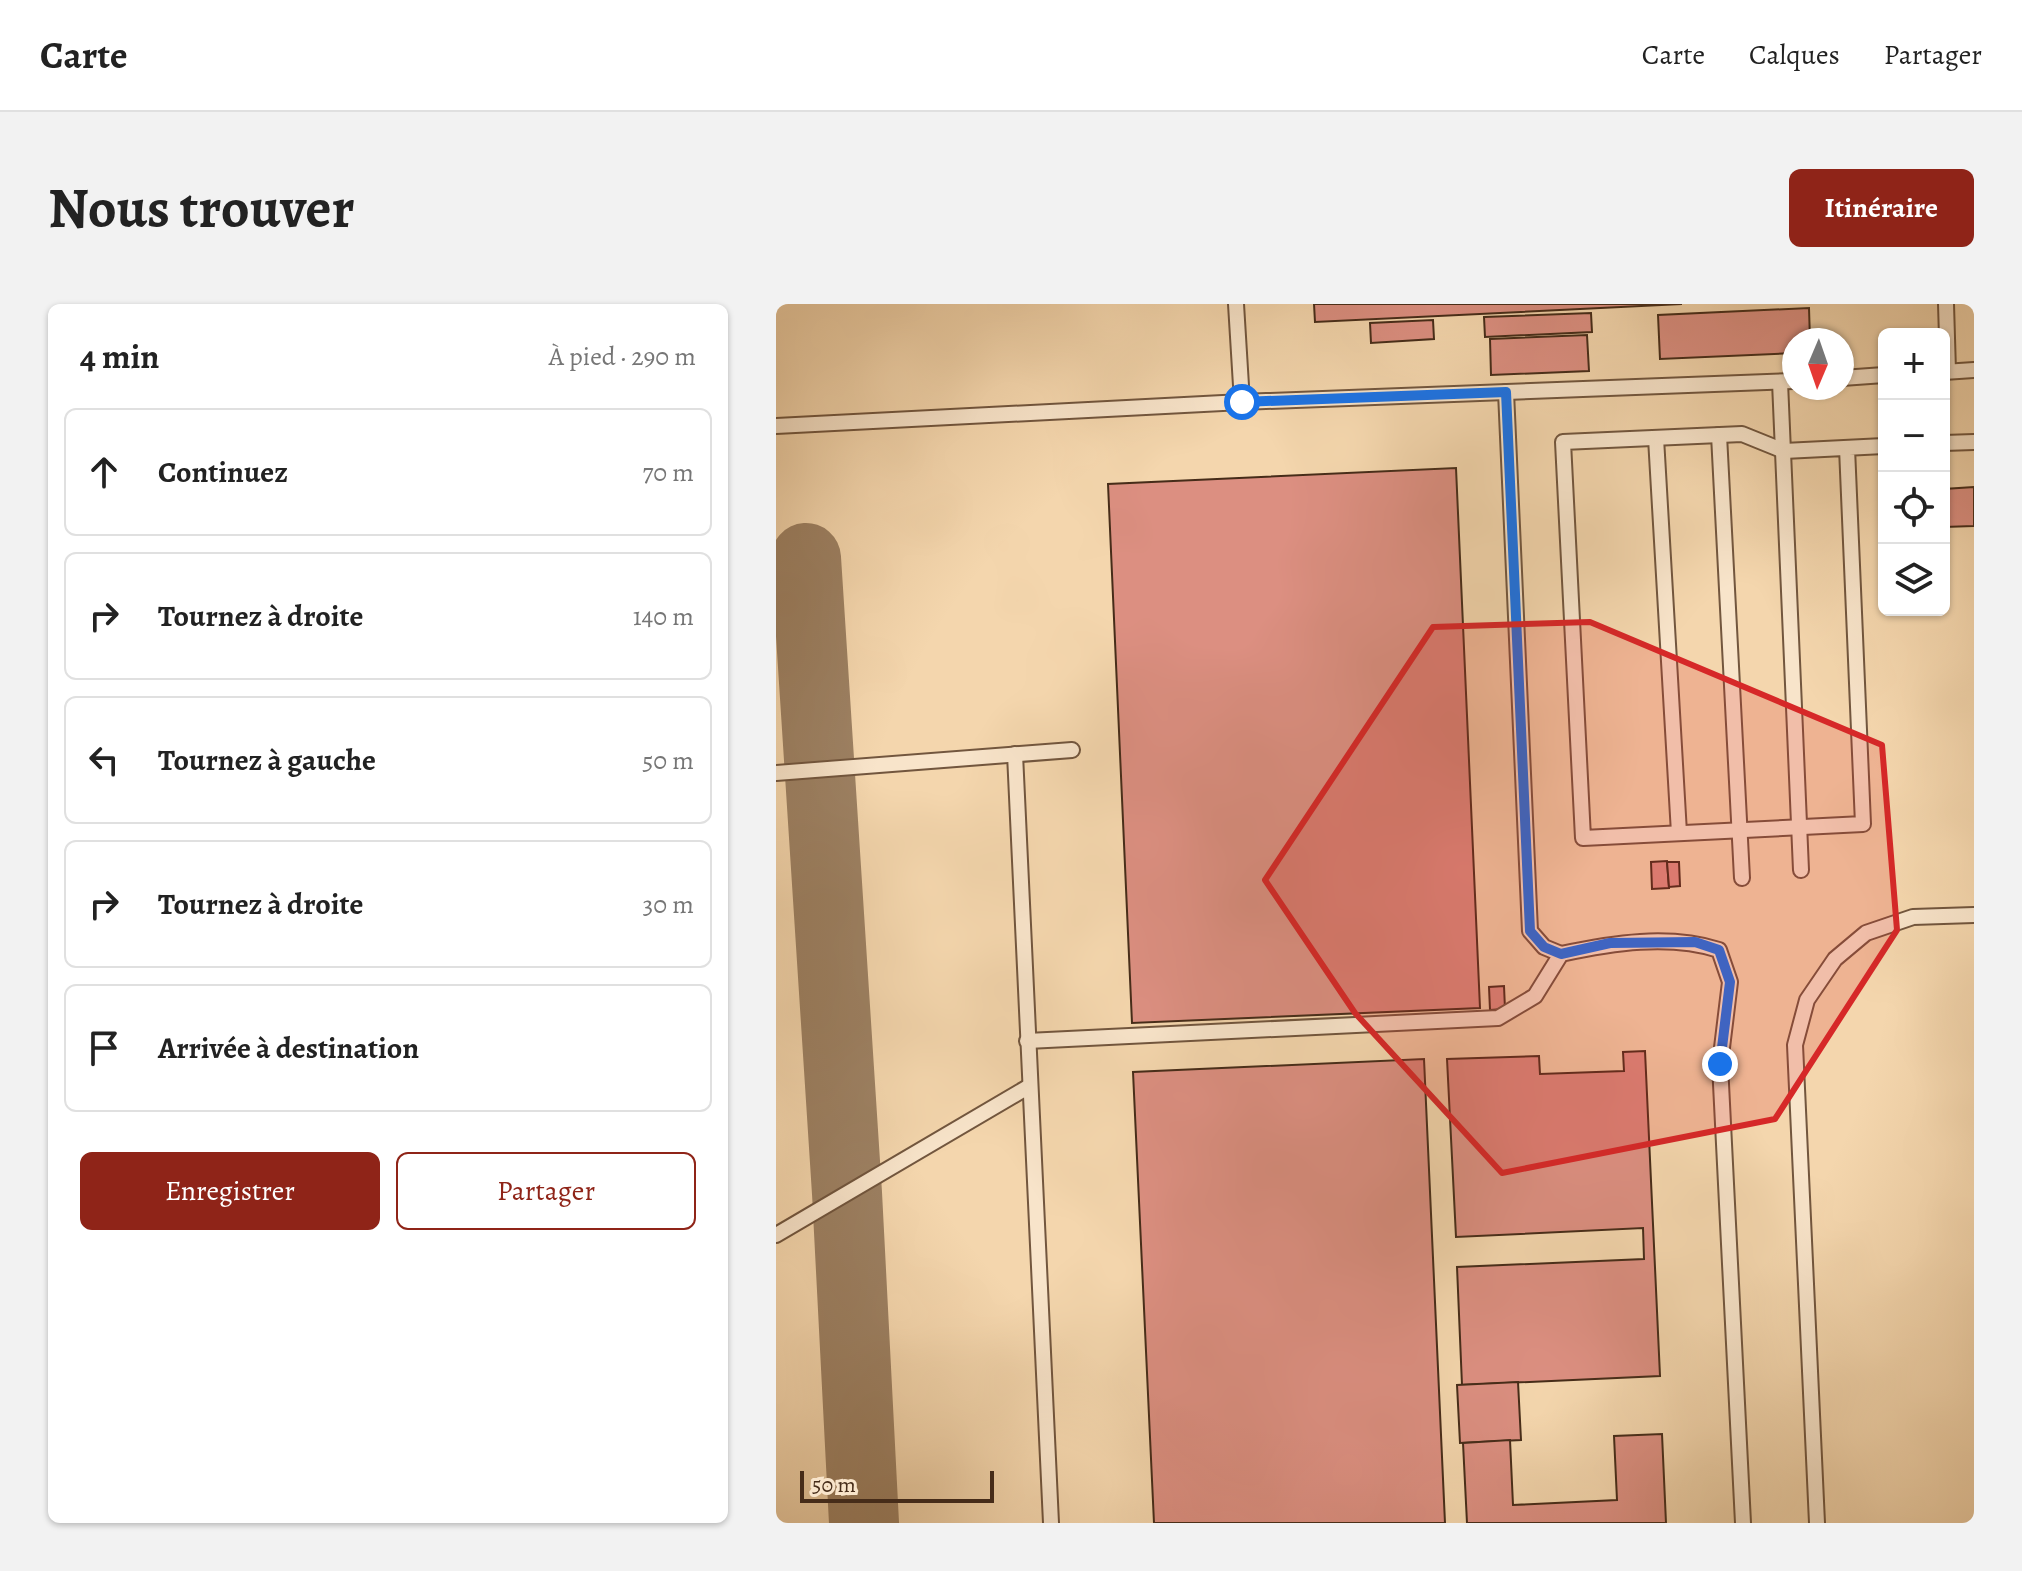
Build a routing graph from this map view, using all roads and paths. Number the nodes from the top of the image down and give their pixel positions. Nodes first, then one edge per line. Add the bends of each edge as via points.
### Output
1 (1236, 304) edge
2 (1946, 304) edge
3 (1946, 328) edge
4 (1974, 370) edge
5 (1950, 372) edge
6 (1878, 375) edge
7 (1854, 377) edge
8 (1782, 382) edge
9 (1506, 392) junction
10 (1786, 400) edge
11 (1242, 402) junction
12 (776, 426) edge
13 (1719, 435) junction
14 (1656, 438) junction
15 (1974, 442) edge
16 (1950, 443) edge
17 (1878, 446) edge
18 (1847, 448) junction
19 (1784, 451) junction
20 (1072, 750) dead end
21 (1015, 754) junction
22 (776, 773) edge
23 (1799, 827) junction
24 (1739, 830) junction
25 (1679, 833) junction
26 (1801, 870) dead end
27 (1742, 878) dead end
28 (1974, 915) edge
29 (1561, 954) junction
30 (1027, 1041) junction
31 (1028, 1087) junction
32 (776, 1235) edge
33 (1051, 1523) edge
34 (1743, 1523) edge
35 (1817, 1523) edge

1 - 11 lane
2 - 3 lane
4 - 5 lane
6 - 7 lane
8 - 9 lane
9 - 11 lane
9 - 29 lane via 1530,931 1544,947
10 - 19 lane
11 - 12 lane
13 - 14 lane
13 - 19 lane via 1742,434
13 - 24 lane
14 - 25 lane
14 - 25 lane via 1563,442 1583,838
15 - 16 lane
17 - 18 lane
18 - 19 lane
18 - 23 lane via 1863,824
19 - 23 lane
20 - 21 lane
21 - 22 lane
21 - 30 lane
23 - 24 lane
23 - 26 lane
24 - 25 lane
24 - 27 lane
28 - 35 lane via 1913,917 1866,933 1835,959 1807,1000 1795,1045
29 - 30 lane via 1535,996 1498,1018
29 - 34 lane via 1610,943 1695,942 1719,950 1730,982 1720,1064
30 - 31 lane
31 - 32 lane
31 - 33 lane

